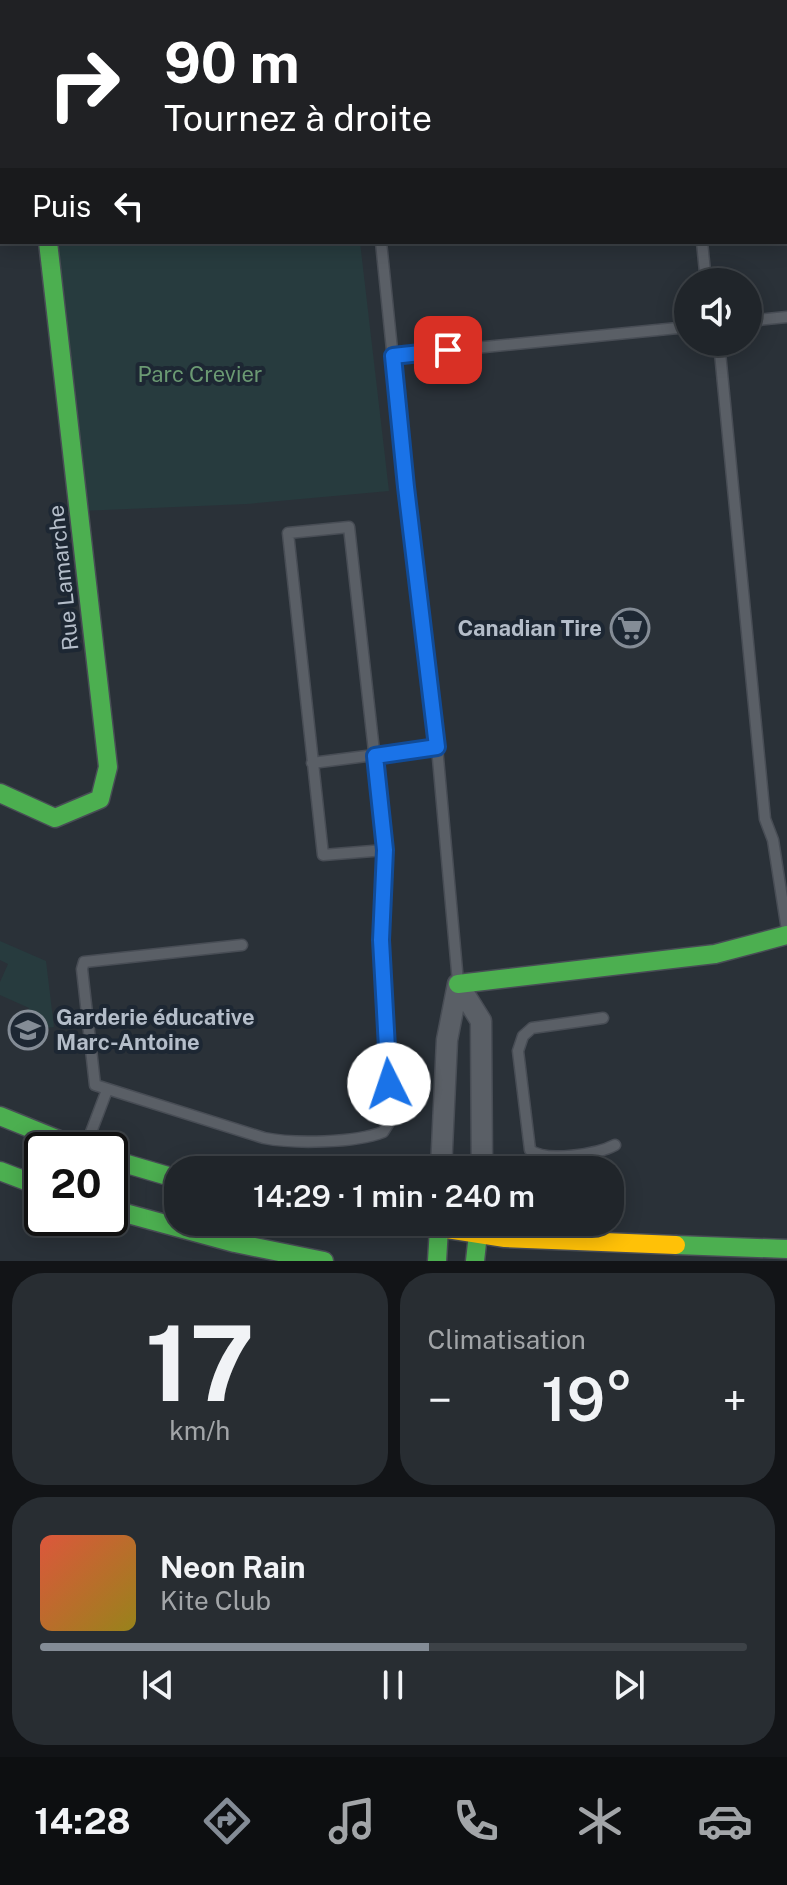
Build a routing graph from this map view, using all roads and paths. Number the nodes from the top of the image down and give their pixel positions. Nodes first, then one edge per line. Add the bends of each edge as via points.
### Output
1 (48, 244) edge
2 (381, 244) edge
3 (702, 244) edge
4 (705, 268) edge
5 (787, 317) edge
6 (762, 320) edge
7 (674, 328) edge
8 (393, 356) junction
9 (720, 356) edge
10 (437, 747) junction
11 (375, 756) junction
12 (312, 763) junction
13 (0, 793) edge
14 (385, 850) junction
15 (787, 933) edge
16 (242, 945) dead end
17 (458, 984) junction
18 (603, 1018) dead end
19 (107, 1090) junction
20 (0, 1116) edge
21 (40, 1132) edge
22 (91, 1132) edge
23 (615, 1145) dead end
24 (442, 1156) edge
25 (482, 1156) edge
26 (128, 1164) edge
27 (0, 1171) edge
28 (164, 1175) edge
29 (24, 1180) edge
30 (128, 1215) edge
31 (438, 1236) edge
32 (478, 1236) edge
33 (507, 1236) edge
34 (787, 1249) edge
35 (324, 1261) edge
36 (437, 1261) edge
37 (475, 1261) edge

1 - 13 street, Rue Lamarche via 108,767 100,799 55,818
2 - 8 lane
3 - 4 lane
5 - 6 lane
7 - 8 lane
8 - 10 lane
9 - 15 lane via 765,819
10 - 11 lane
10 - 17 lane
11 - 12 lane
11 - 12 lane via 349,527 288,533
11 - 14 lane
12 - 14 lane via 323,855
14 - 19 lane via 381,940 391,1115 383,1132 286,1142
15 - 17 street via 715,954
16 - 19 lane via 84,962 95,1085
17 - 24 street via 447,1040
17 - 25 street via 481,1021
18 - 23 lane via 532,1028 518,1051 530,1150 545,1157 605,1151
19 - 22 lane
20 - 21 street
26 - 28 street
27 - 29 street
30 - 35 street via 228,1246
31 - 36 street
32 - 37 street
33 - 34 street

